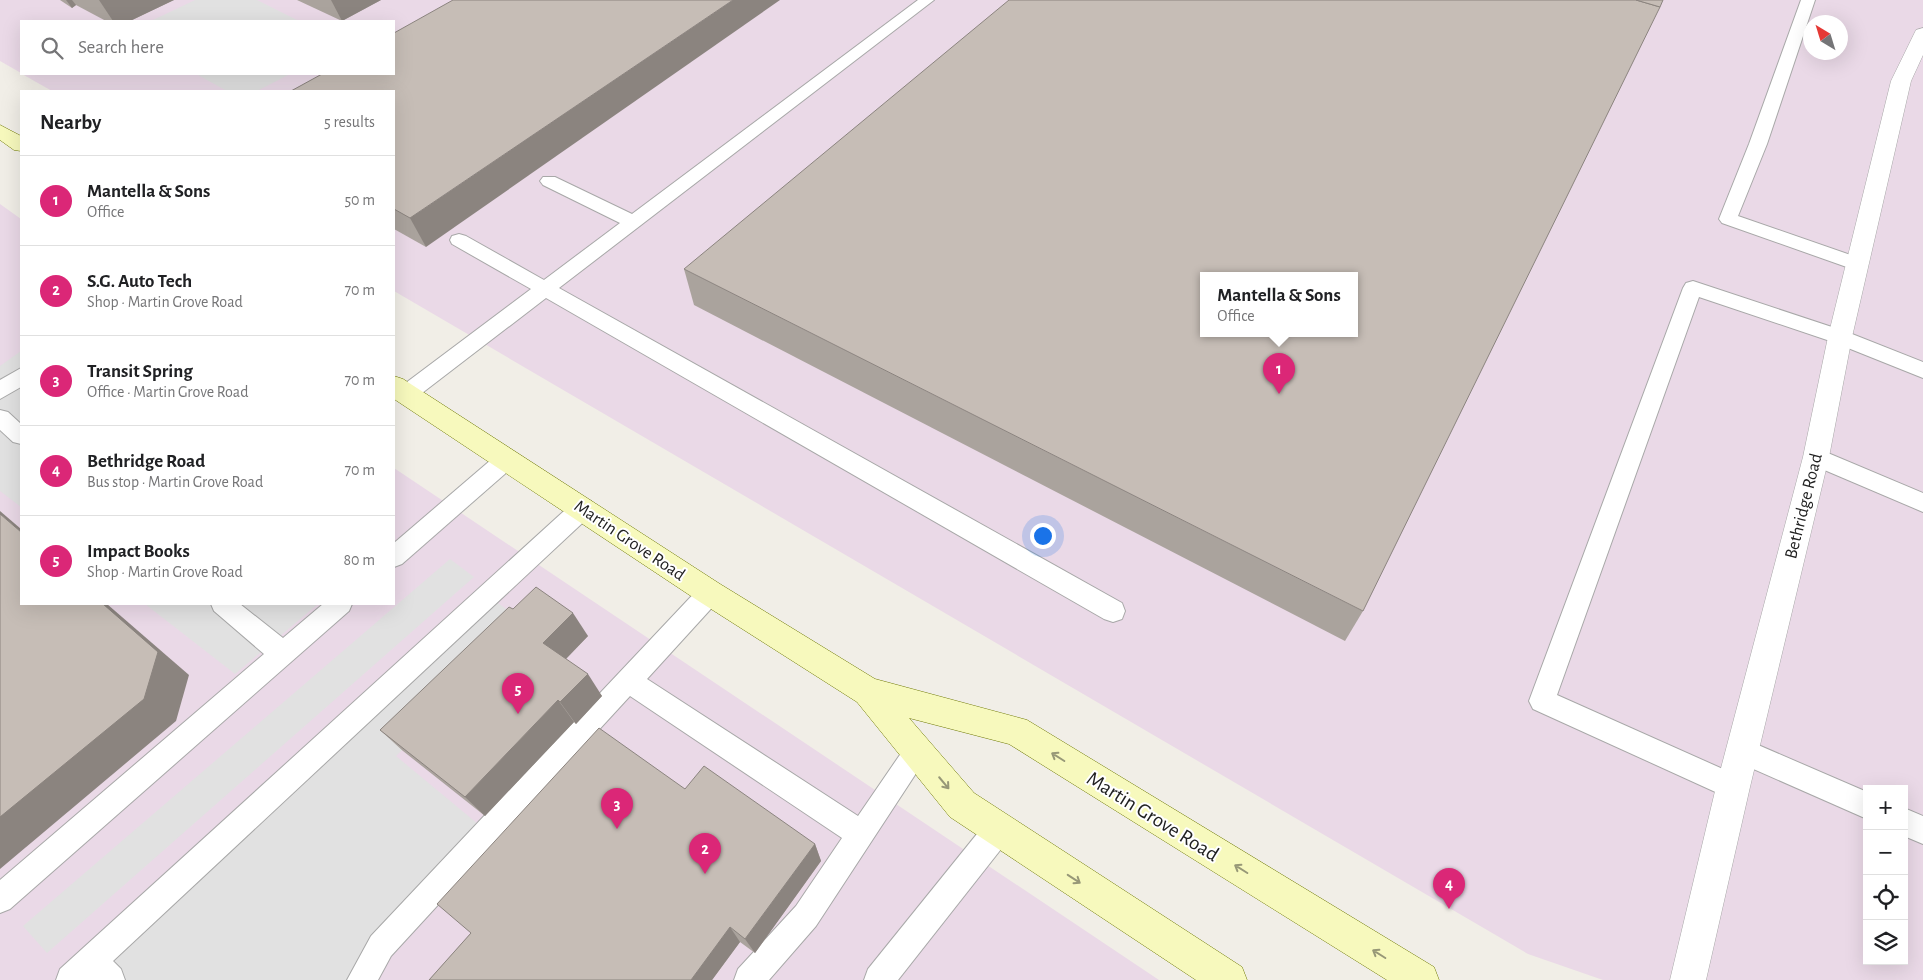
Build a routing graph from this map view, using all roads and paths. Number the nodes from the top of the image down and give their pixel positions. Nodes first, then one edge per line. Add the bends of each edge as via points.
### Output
1 (927, 0) edge
2 (1808, 0) edge
3 (1923, 34) edge
4 (0, 131) edge
5 (20, 144) edge
6 (549, 181) dead end
7 (633, 222) junction
8 (459, 240) dead end
9 (1858, 264) junction
10 (545, 289) junction
11 (1840, 336) junction
12 (1923, 370) edge
13 (20, 377) edge
14 (400, 390) edge
15 (0, 391) edge
16 (0, 418) edge
17 (20, 435) edge
18 (1816, 456) junction
19 (507, 459) junction
20 (1923, 503) edge
21 (583, 508) junction
22 (395, 556) edge
23 (710, 593) junction
24 (224, 605) edge
25 (339, 605) edge
26 (1114, 611) dead end
27 (283, 654) junction
28 (628, 680) junction
29 (868, 692) junction
30 (1742, 751) junction
31 (917, 752) junction
32 (1733, 787) junction
33 (1863, 804) edge
34 (1908, 824) edge
35 (999, 829) junction
36 (1923, 830) edge
37 (861, 834) junction
38 (0, 899) edge
39 (91, 974) edge
40 (362, 980) edge
41 (749, 980) edge
42 (879, 980) edge
43 (1229, 980) edge
44 (1421, 980) edge
45 (1688, 980) edge

1 - 7 lane
2 - 9 lane via 1728,219
3 - 9 street, Bethridge Road via 1901,80
4 - 5 main road
6 - 7 lane
7 - 10 lane
8 - 10 lane
9 - 11 street, Bethridge Road
10 - 14 lane
10 - 26 lane
11 - 12 lane
11 - 18 street, Bethridge Road
11 - 32 lane via 1693,288 1542,702
13 - 15 lane
14 - 19 main road, Martin Grove Road
16 - 17 lane
18 - 20 lane
18 - 30 street, Bethridge Road
19 - 21 main road, Martin Grove Road
19 - 22 lane
21 - 23 main road, Martin Grove Road
21 - 39 lane
23 - 28 lane
23 - 29 main road, Martin Grove Road
24 - 27 lane
25 - 27 lane
27 - 38 lane
28 - 37 lane
28 - 40 lane via 380,946
29 - 31 main road, Martin Grove Road
44 -> 29 main road, Martin Grove Road via 1016,732
30 - 32 street, Bethridge Road
30 - 33 lane
31 -> 35 main road, Martin Grove Road via 962,805
31 - 37 lane
32 - 45 street, Bethridge Road
34 - 36 lane
35 - 42 lane
35 -> 43 main road, Martin Grove Road
37 - 41 lane via 806,916

